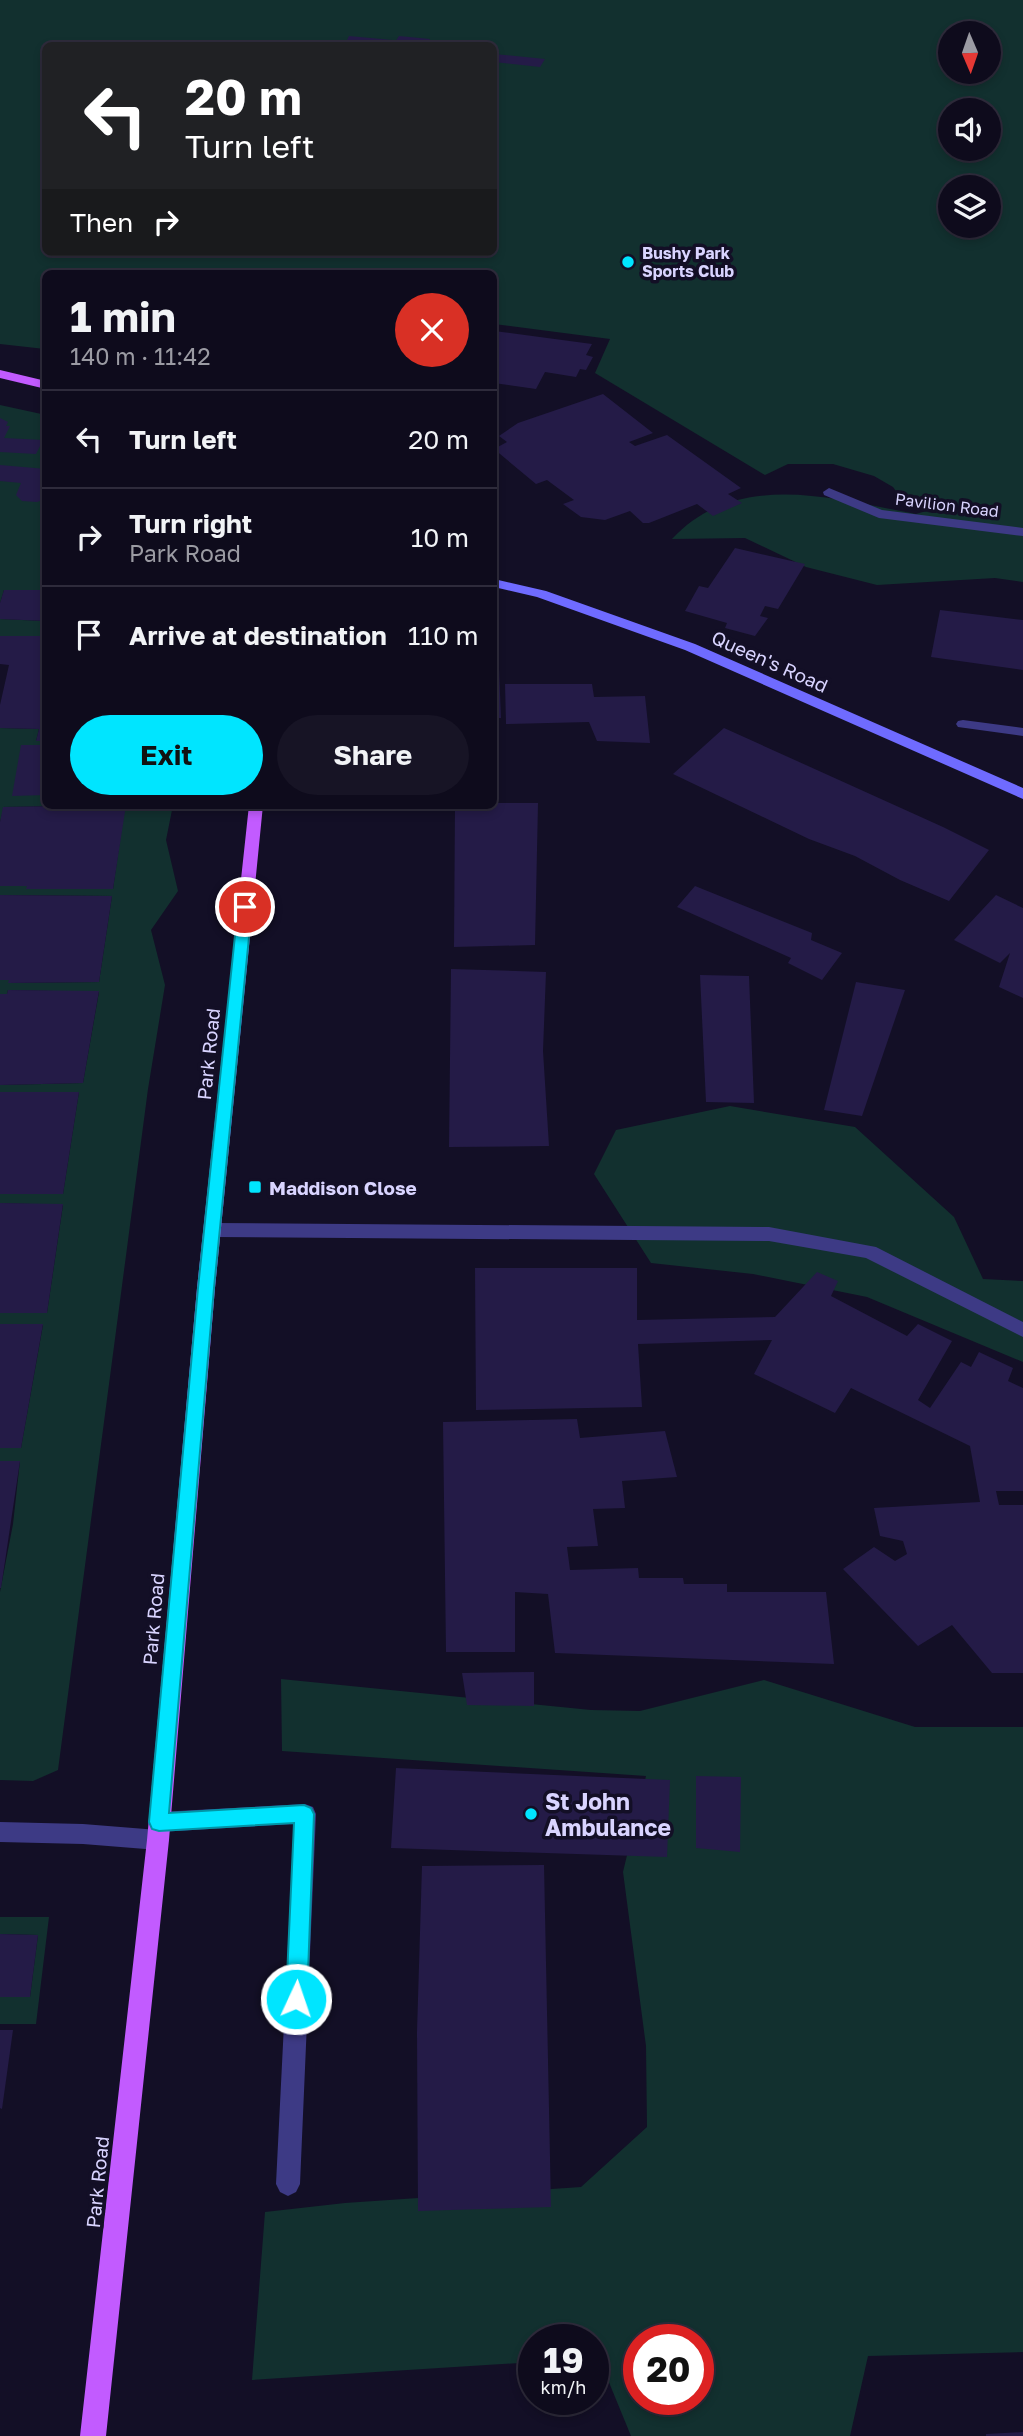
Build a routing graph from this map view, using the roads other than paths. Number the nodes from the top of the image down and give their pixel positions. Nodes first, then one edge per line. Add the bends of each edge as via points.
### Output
1 (0, 374) edge
2 (42, 384) edge
3 (829, 492) dead end
4 (1023, 533) edge
5 (497, 584) edge
6 (963, 724) dead end
7 (1023, 733) edge
8 (1023, 793) edge
9 (256, 809) edge
10 (214, 1230) junction
11 (1023, 1331) edge
12 (158, 1831) junction
13 (0, 1832) edge
14 (288, 2184) dead end
15 (93, 2436) edge

1 - 2 main road
3 - 4 street, Pavilion Road via 879,514
5 - 8 main road, Queen's Road via 541,594 691,647
6 - 7 street
9 - 10 main road, Park Road
10 - 11 street via 769,1234 870,1252
10 - 12 main road, Park Road
12 - 13 street
12 - 14 street via 304,1814
12 - 15 main road, Park Road

